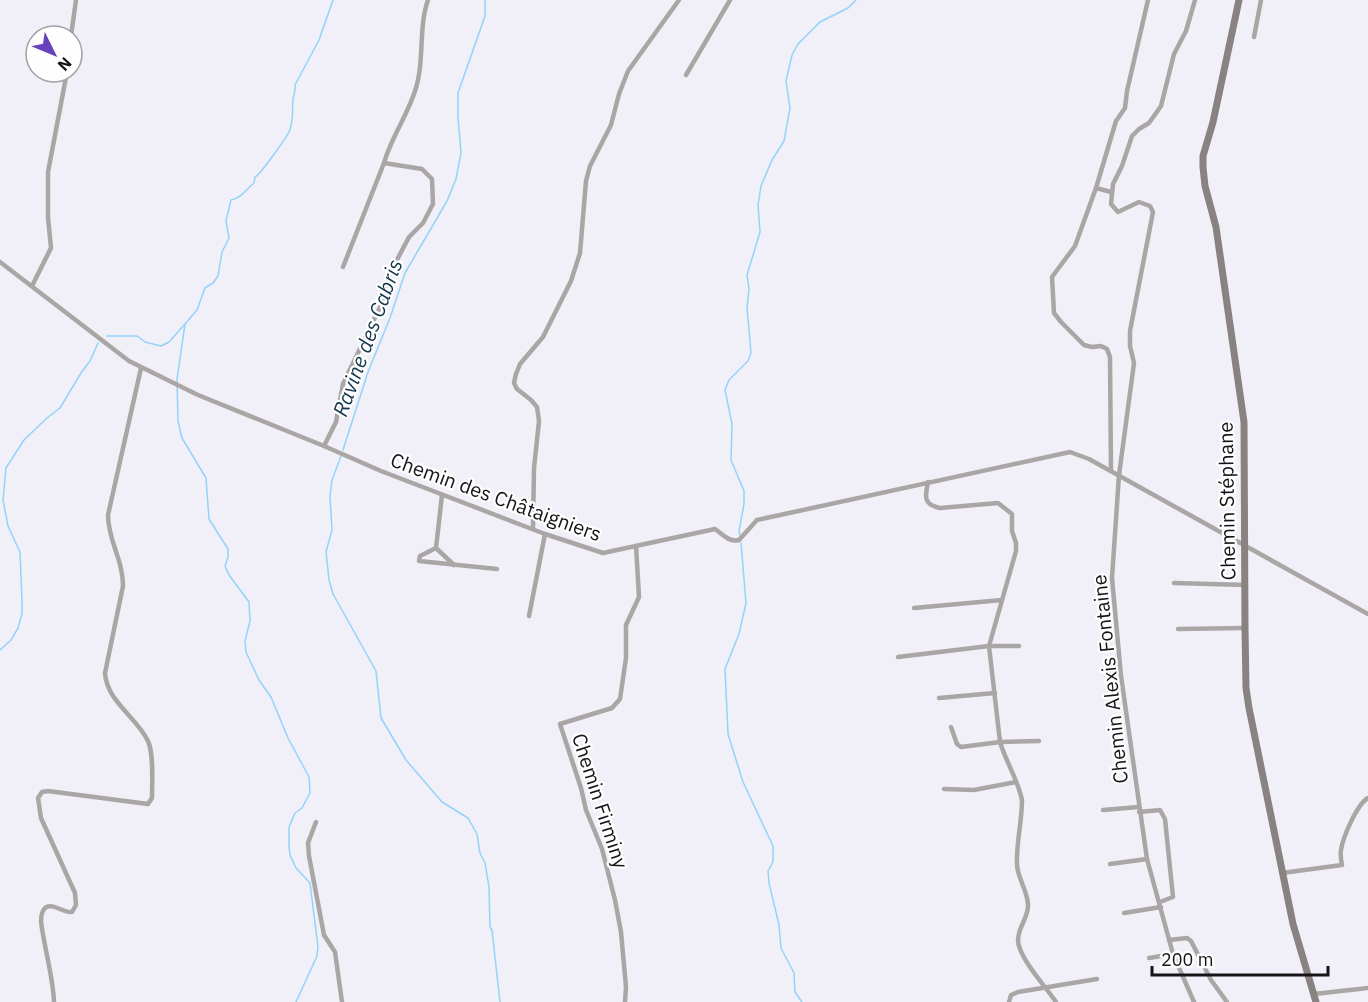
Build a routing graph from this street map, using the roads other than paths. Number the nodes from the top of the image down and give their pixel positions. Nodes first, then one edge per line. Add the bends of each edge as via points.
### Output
1 (76, 0) edge
2 (428, 0) edge
3 (679, 0) edge
4 (730, 0) edge
5 (1148, 0) edge
6 (1195, 0) edge
7 (1239, 0) edge
8 (1261, 0) edge
9 (73, 24) edge
10 (1254, 37) dead end
11 (686, 75) dead end
12 (66, 84) edge
13 (384, 163) junction
14 (1096, 188) junction
15 (1111, 192) junction
16 (0, 262) edge
17 (343, 267) dead end
18 (32, 286) junction
19 (141, 368) junction
20 (324, 446) junction
21 (1111, 471) junction
22 (1119, 475) junction
23 (928, 482) junction
24 (442, 495) junction
25 (533, 529) junction
26 (545, 534) junction
27 (1244, 545) junction
28 (636, 546) junction
29 (436, 548) junction
30 (454, 565) junction
31 (497, 569) dead end
32 (1174, 583) dead end
33 (1245, 585) junction
34 (1002, 600) junction
35 (914, 608) dead end
36 (1368, 614) edge
37 (530, 616) dead end
38 (1245, 628) junction
39 (1178, 629) dead end
40 (989, 646) junction
41 (1019, 646) dead end
42 (898, 657) dead end
43 (995, 693) junction
44 (939, 698) dead end
45 (951, 727) dead end
46 (1040, 741) dead end
47 (1000, 742) junction
48 (1016, 782) junction
49 (944, 789) dead end
50 (1368, 798) edge
51 (1104, 810) dead end
52 (1139, 810) junction
53 (316, 822) dead end
54 (1147, 859) junction
55 (1110, 864) dead end
56 (1282, 873) junction
57 (1160, 905) junction
58 (1124, 913) dead end
59 (1169, 940) junction
60 (1173, 954) junction
61 (1149, 958) dead end
62 (1097, 979) dead end
63 (1046, 988) junction
64 (1368, 988) edge
65 (1315, 998) edge
66 (54, 1002) edge
67 (342, 1002) edge
68 (625, 1002) edge
69 (1009, 1002) edge
70 (1056, 1002) edge
71 (1194, 1002) edge
72 (1227, 1002) edge

1 - 9 street
2 - 13 street via 415,92
3 - 25 street via 628,71 611,125 590,166 580,254 571,281 543,338 516,374 514,383 537,407 539,421
4 - 11 street
5 - 14 street via 1125,108 1116,121
6 - 15 street via 1174,54 1161,106 1149,123 1132,136
7 - 27 main road, Chemin Stéphane via 1203,167 1240,384 1244,422
8 - 10 street
12 - 18 street via 48,172 51,248
13 - 17 street
13 - 20 street via 422,169 432,179 433,204 388,276 381,305 343,384 336,422
14 - 15 street
14 - 21 street via 1075,246 1052,277 1052,290 1054,313 1061,322 1084,345 1101,346 1110,357
15 - 22 street, Chemin Alexis Fontaine via 1111,204 1118,212 1139,202 1150,206 1153,212 1130,331 1134,363
16 - 18 street, Chemin des Châtaigniers
18 - 19 street, Chemin des Châtaigniers
19 - 20 street, Chemin des Châtaigniers
19 - 66 street via 108,516 123,579 105,673 112,694 148,741 152,798 148,804 48,791 38,798 41,818 75,893 76,905 72,912 52,906 43,910 41,919
20 - 24 street, Chemin des Châtaigniers
21 - 22 street, Chemin des Châtaigniers
21 - 23 street, Chemin des Châtaigniers via 1070,452
22 - 27 street, Chemin des Châtaigniers
22 - 52 street, Chemin Alexis Fontaine via 1112,578 1120,676
23 - 28 street, Chemin des Châtaigniers via 757,520 735,541 715,530
23 - 34 street via 925,497 933,506 998,503 1012,514 1016,551
24 - 25 street, Chemin des Châtaigniers
24 - 29 street
25 - 26 street, Chemin des Châtaigniers
26 - 28 street, Chemin des Châtaigniers via 603,553
26 - 37 street
27 - 33 main road, Chemin Stéphane
27 - 36 street, Chemin des Châtaigniers
28 - 68 street, Chemin Firminy via 639,597 626,625 620,699 612,708 560,724 615,900
29 - 30 street
29 - 30 street via 420,556 420,561
30 - 31 street
32 - 33 street
33 - 38 main road, Chemin Stéphane
34 - 35 street
34 - 40 street
38 - 39 street
38 - 56 main road, Chemin Stéphane via 1249,708
40 - 41 street
40 - 42 street
40 - 43 street
43 - 44 street
43 - 47 street
45 - 47 street via 961,747
46 - 47 street
47 - 48 street
48 - 49 street via 974,790
48 - 63 street via 1022,800 1018,871 1028,908 1019,931 1019,946
50 - 56 street via 1356,810 1341,851 1342,865
51 - 52 street, Chemin Alexis Fontaine
52 - 54 street, Chemin Alexis Fontaine
52 - 57 street via 1160,810 1165,819 1173,897
53 - 67 street via 308,843 309,856 324,935 335,952
54 - 55 street
54 - 57 street, Chemin Alexis Fontaine
56 - 65 main road, Chemin Stéphane
57 - 58 street
57 - 59 street, Chemin Alexis Fontaine
59 - 60 street, Chemin Alexis Fontaine
59 - 72 street via 1191,941 1210,980
60 - 61 street
60 - 71 street, Chemin Alexis Fontaine
62 - 63 street
63 - 69 street via 1018,992 1011,995
63 - 70 street
64 - 65 street

